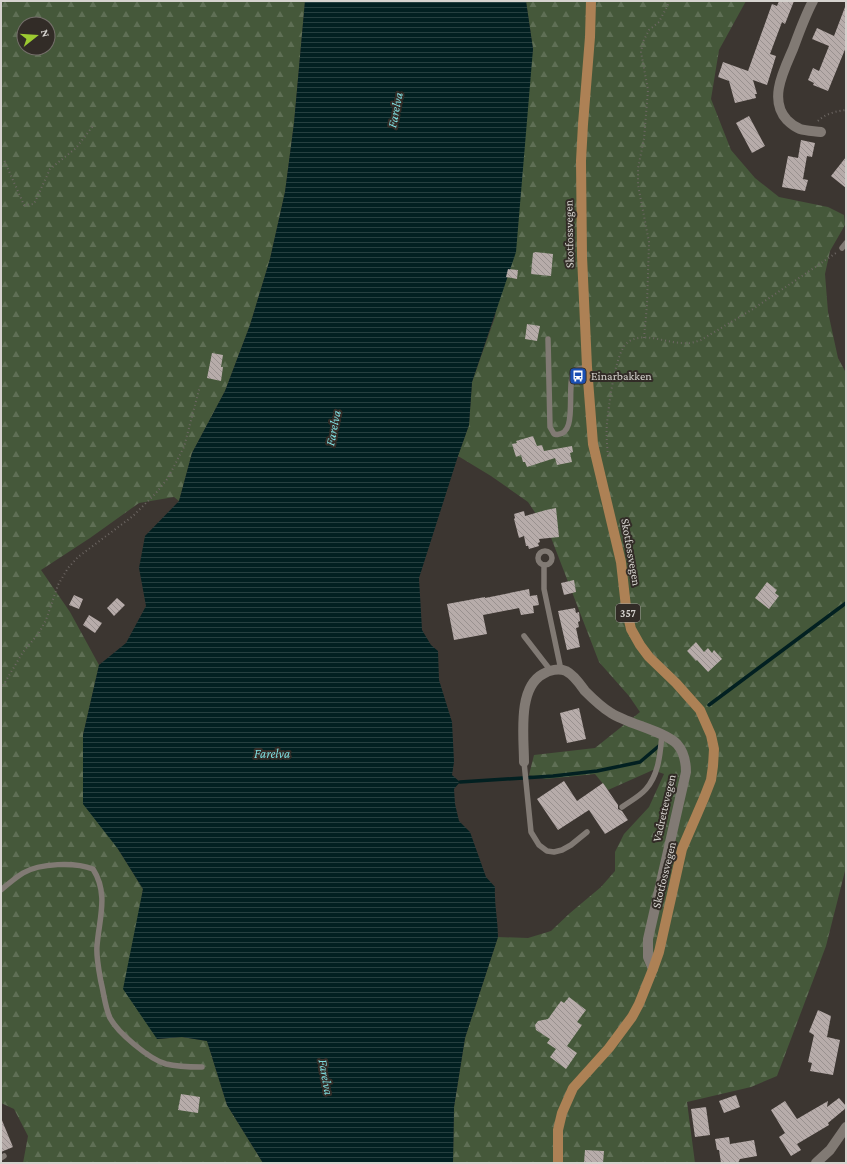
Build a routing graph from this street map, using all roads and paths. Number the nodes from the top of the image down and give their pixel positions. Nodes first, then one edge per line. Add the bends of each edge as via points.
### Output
1 (591, 1) edge
2 (670, 1) edge
3 (813, 1) edge
4 (846, 110) edge
5 (93, 126) dead end
6 (809, 130) junction
7 (821, 132) dead end
8 (1, 160) edge
9 (844, 246) edge
10 (644, 338) junction
11 (548, 339) dead end
12 (587, 367) junction
13 (200, 386) dead end
14 (608, 460) dead end
15 (544, 565) dead end
16 (524, 636) dead end
17 (556, 670) junction
18 (1, 689) edge
19 (662, 735) junction
20 (524, 762) joint
21 (622, 807) dead end
22 (587, 832) dead end
23 (1, 890) edge
24 (653, 969) junction
25 (202, 1067) dead end
26 (846, 1127) edge
27 (558, 1163) edge
28 (816, 1163) edge

1 - 12 main road, Skotfossvegen / 357 via 581,161
2 - 10 path via 659,22 649,30 642,42 641,52 648,90 644,139 638,168 638,185 649,242
3 - 6 street via 778,90 783,115 794,126
4 - 6 path via 822,117
5 - 8 path via 76,148 50,169 34,204 24,205 4,160
6 - 7 street
9 - 10 path via 753,309 701,340 682,343
10 - 14 path via 628,342 619,357 607,423
11 - 12 lane via 550,427 554,434 561,434 567,428 572,374
12 - 24 main road, Skotfossvegen / 357 via 593,444 621,562 631,629 649,657 700,710 714,749 711,780 682,849
13 - 18 path via 184,447 168,478 133,516 78,557 58,586 39,633 23,652
15 - 17 lane via 544,589
16 - 17 lane, Vadrettevegen
17 - 19 street, Vadrettevegen via 567,671 609,712
17 - 20 street via 534,680 526,695
19 - 21 lane via 658,766 653,777 646,789
19 - 24 street, Vadrettevegen via 680,748 684,755 686,772 648,939 648,957
20 - 22 lane via 531,832 538,845 547,851 562,850
23 - 25 lane via 24,872 40,868 73,864 93,869 99,878 102,892 102,911 96,948 105,1001 115,1026 142,1050 165,1064
24 - 27 main road, Skotfossvegen / 357 via 632,1017 574,1088 562,1113 558,1130
26 - 28 street via 830,1150

